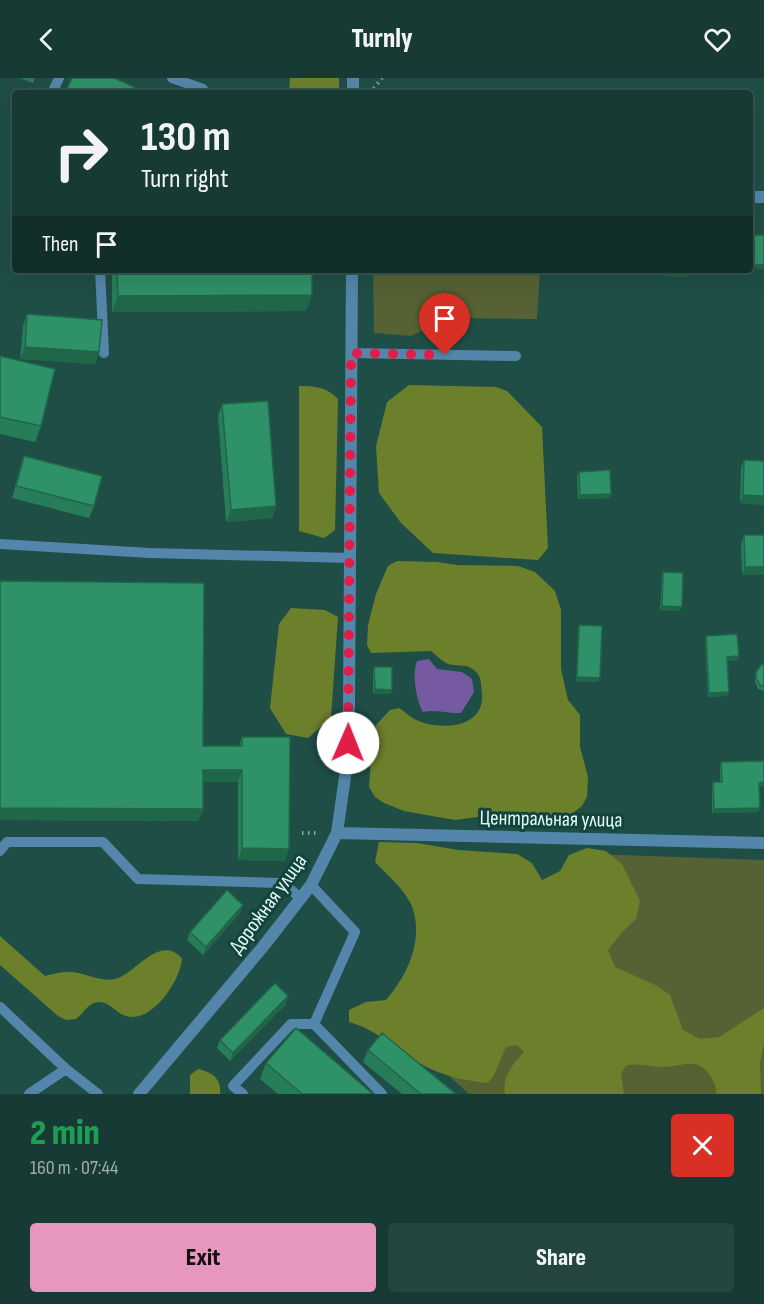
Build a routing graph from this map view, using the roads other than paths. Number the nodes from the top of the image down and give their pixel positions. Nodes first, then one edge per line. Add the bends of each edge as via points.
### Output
1 (172, 78) edge
2 (204, 90) edge
3 (100, 273) edge
4 (352, 273) edge
5 (104, 353) dead end
6 (351, 353) junction
7 (516, 356) dead end
8 (0, 544) edge
9 (350, 558) junction
10 (337, 833) junction
11 (764, 843) edge
12 (0, 851) edge
13 (311, 885) junction
14 (301, 898) junction
15 (0, 1007) edge
16 (314, 1024) junction
17 (66, 1069) junction
18 (29, 1094) edge
19 (98, 1094) edge
20 (139, 1094) edge
21 (243, 1094) edge
22 (382, 1094) edge

1 - 2 lane
3 - 5 lane
4 - 6 street, Дорожная улица
6 - 7 lane
6 - 9 street, Дорожная улица
8 - 9 lane via 161,554
9 - 10 street, Дорожная улица via 347,763
10 - 11 street, Центральная улица
10 - 13 street, Дорожная улица
12 - 14 lane via 8,842 103,842 138,879 278,883
13 - 14 street, Дорожная улица
13 - 16 lane via 356,932
14 - 20 street, Дорожная улица
15 - 17 lane
16 - 21 lane via 291,1024 233,1086
16 - 22 lane
17 - 18 lane
17 - 19 lane

